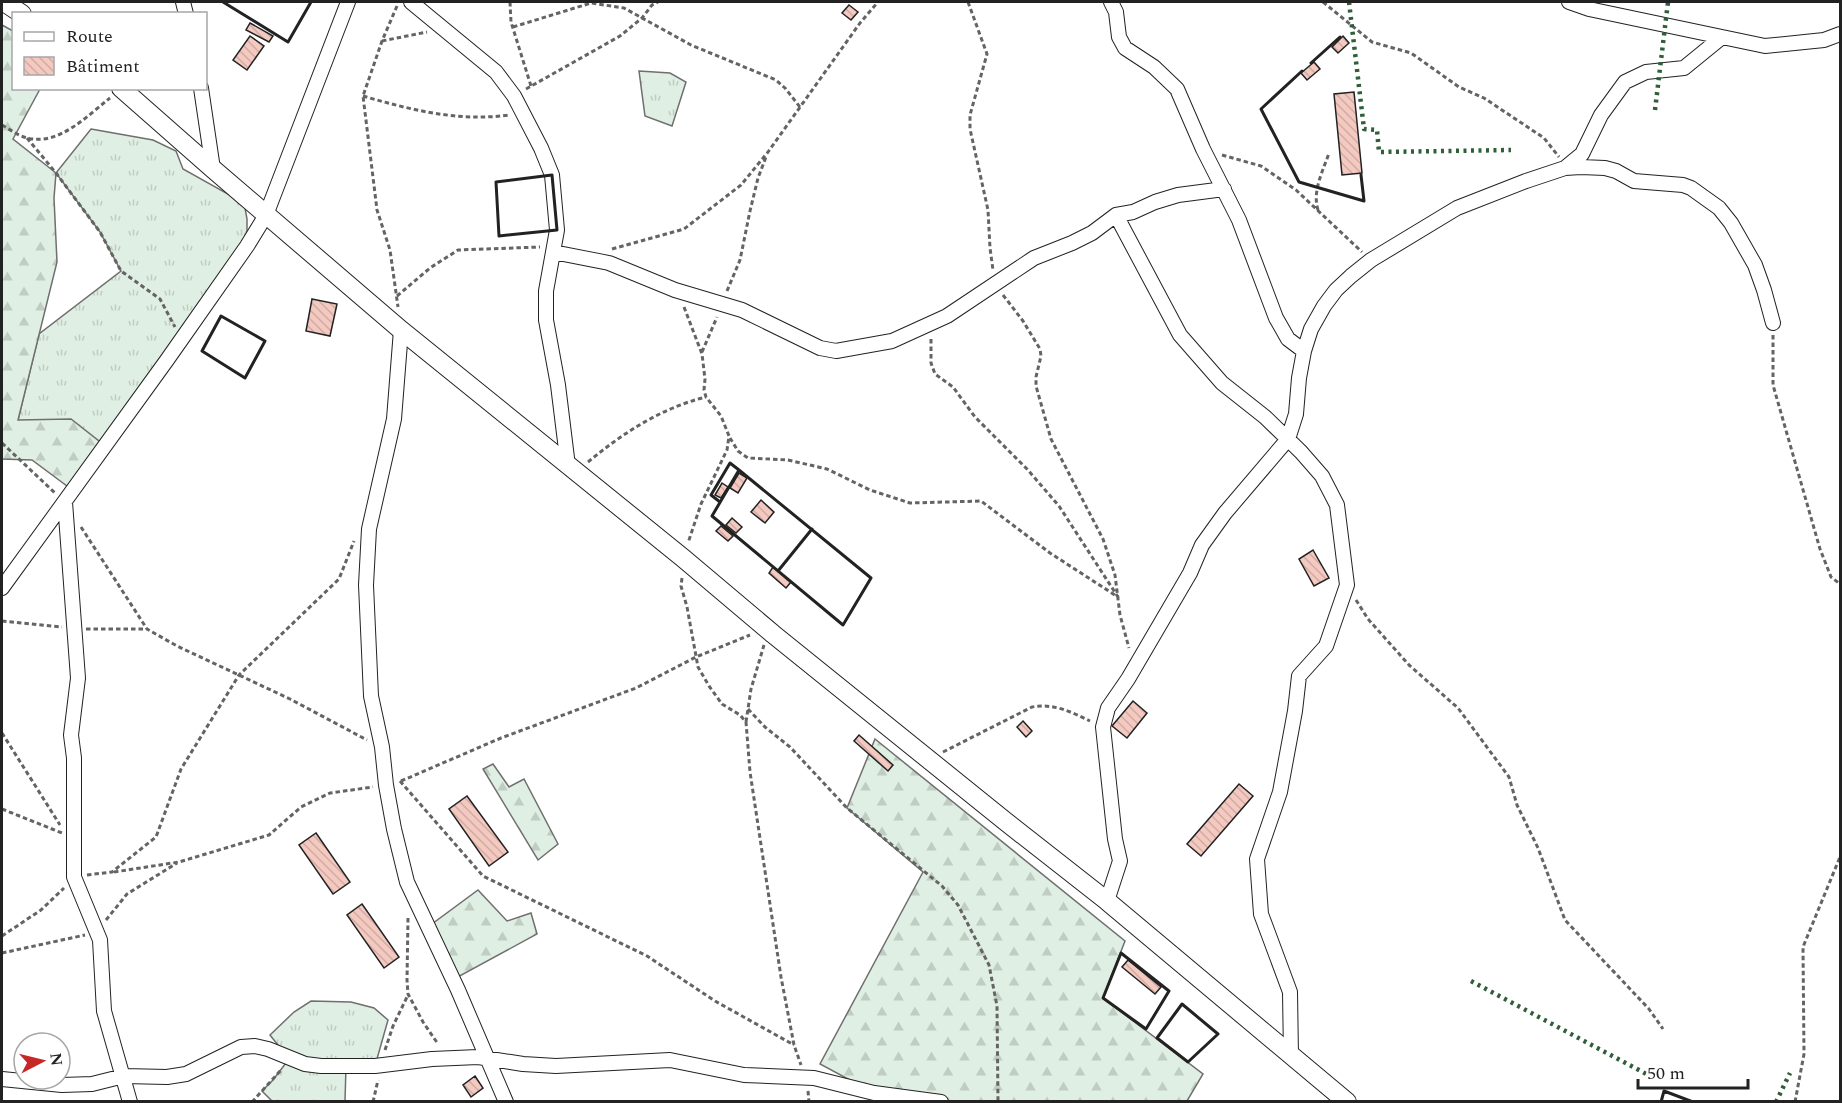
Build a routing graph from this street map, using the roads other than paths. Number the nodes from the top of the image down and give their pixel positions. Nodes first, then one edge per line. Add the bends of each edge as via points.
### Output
1 (4, 2) edge
2 (348, 2) edge
3 (411, 2) edge
4 (1111, 2) edge
5 (1569, 2) edge
6 (19, 12) edge
7 (1840, 34) edge
8 (1722, 37) junction
9 (122, 90) edge
10 (201, 90) edge
11 (213, 170) junction
12 (1562, 170) junction
13 (1224, 189) junction
14 (266, 215) junction
15 (1116, 215) junction
16 (553, 252) junction
17 (1773, 323) road end
18 (401, 330) junction
19 (1304, 351) junction
20 (1288, 439) junction
21 (572, 469) junction
22 (65, 502) junction
23 (2, 588) edge
24 (1107, 901) junction
25 (1292, 1056) junction
26 (488, 1058) junction
27 (124, 1076) junction
28 (2, 1079) edge
29 (130, 1101) edge
30 (506, 1101) edge
31 (941, 1101) edge
32 (1347, 1101) edge

1 - 6 street
2 - 14 street
3 - 16 street via 496,72 514,96 552,175 557,230
4 - 13 street via 1122,44 1177,89
5 - 8 street
7 - 8 street via 1824,40 1765,46
8 - 12 street via 1684,68 1646,72 1625,82 1601,115 1582,154
9 - 11 street
10 - 11 street
11 - 14 street
12 - 17 street via 1581,166 1605,168 1634,181 1683,185 1719,208 1755,265
12 - 19 street via 1457,208 1371,260 1336,290 1324,306
13 - 15 street via 1178,195
13 - 19 street via 1276,318 1288,339
14 - 18 street
14 - 22 street
15 - 16 street via 1092,233 1034,258 946,316 892,341 836,351 820,348 742,310 675,290 609,263
15 - 20 street via 1180,335 1222,383
16 - 21 street via 546,320
18 - 21 street
18 - 26 street via 394,419 369,529 366,585 371,696 407,882
19 - 20 street via 1296,414
20 - 24 street via 1202,545 1190,573 1108,708 1103,727 1120,861
20 - 25 street via 1322,476 1337,505 1347,585 1326,646 1299,676 1280,792 1257,859 1261,914 1290,992
21 - 24 street
22 - 23 street
22 - 27 street via 78,678 71,735 74,877 100,940 104,1011
24 - 25 street
25 - 32 street
26 - 27 street via 321,1066 255,1046 241,1047 186,1074
26 - 30 street
26 - 31 street via 556,1066 670,1060 744,1075 814,1078 874,1093
27 - 28 street via 92,1084 62,1085
27 - 29 street

